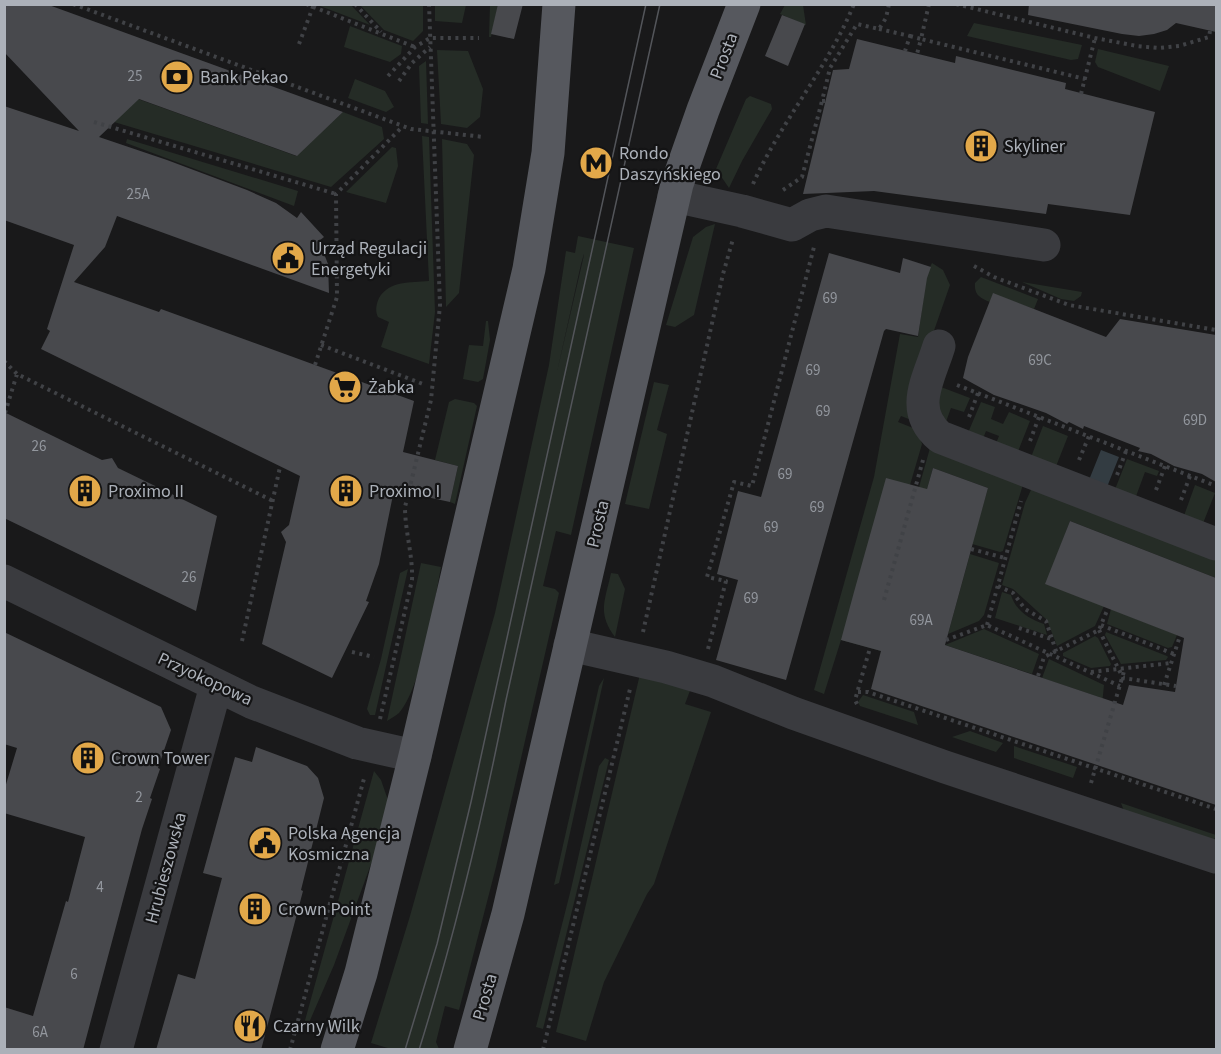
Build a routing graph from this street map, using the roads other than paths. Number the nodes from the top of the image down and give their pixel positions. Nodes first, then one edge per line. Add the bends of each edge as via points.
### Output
1 (559, 4) edge
2 (744, 4) edge
3 (674, 196) junction
4 (1044, 245) dead end
5 (934, 360) road end
6 (1216, 544) edge
7 (4, 581) edge
8 (570, 645) junction
9 (216, 686) junction
10 (415, 756) junction
11 (1216, 857) edge
12 (116, 1050) edge
13 (337, 1050) edge
14 (470, 1050) edge

1 - 10 main road via 548,153 529,269
2 - 3 main road, Prosta
3 - 4 street via 792,225 826,211
3 - 8 main road, Prosta
5 - 6 street via 923,398 923,415 940,437
7 - 9 street, Przyokopowa
8 - 11 street via 713,681 945,767
8 - 14 main road, Prosta via 508,915
9 - 10 street, Przyokopowa via 357,743
9 - 12 street, Hrubieszowska
10 - 13 main road via 361,974

